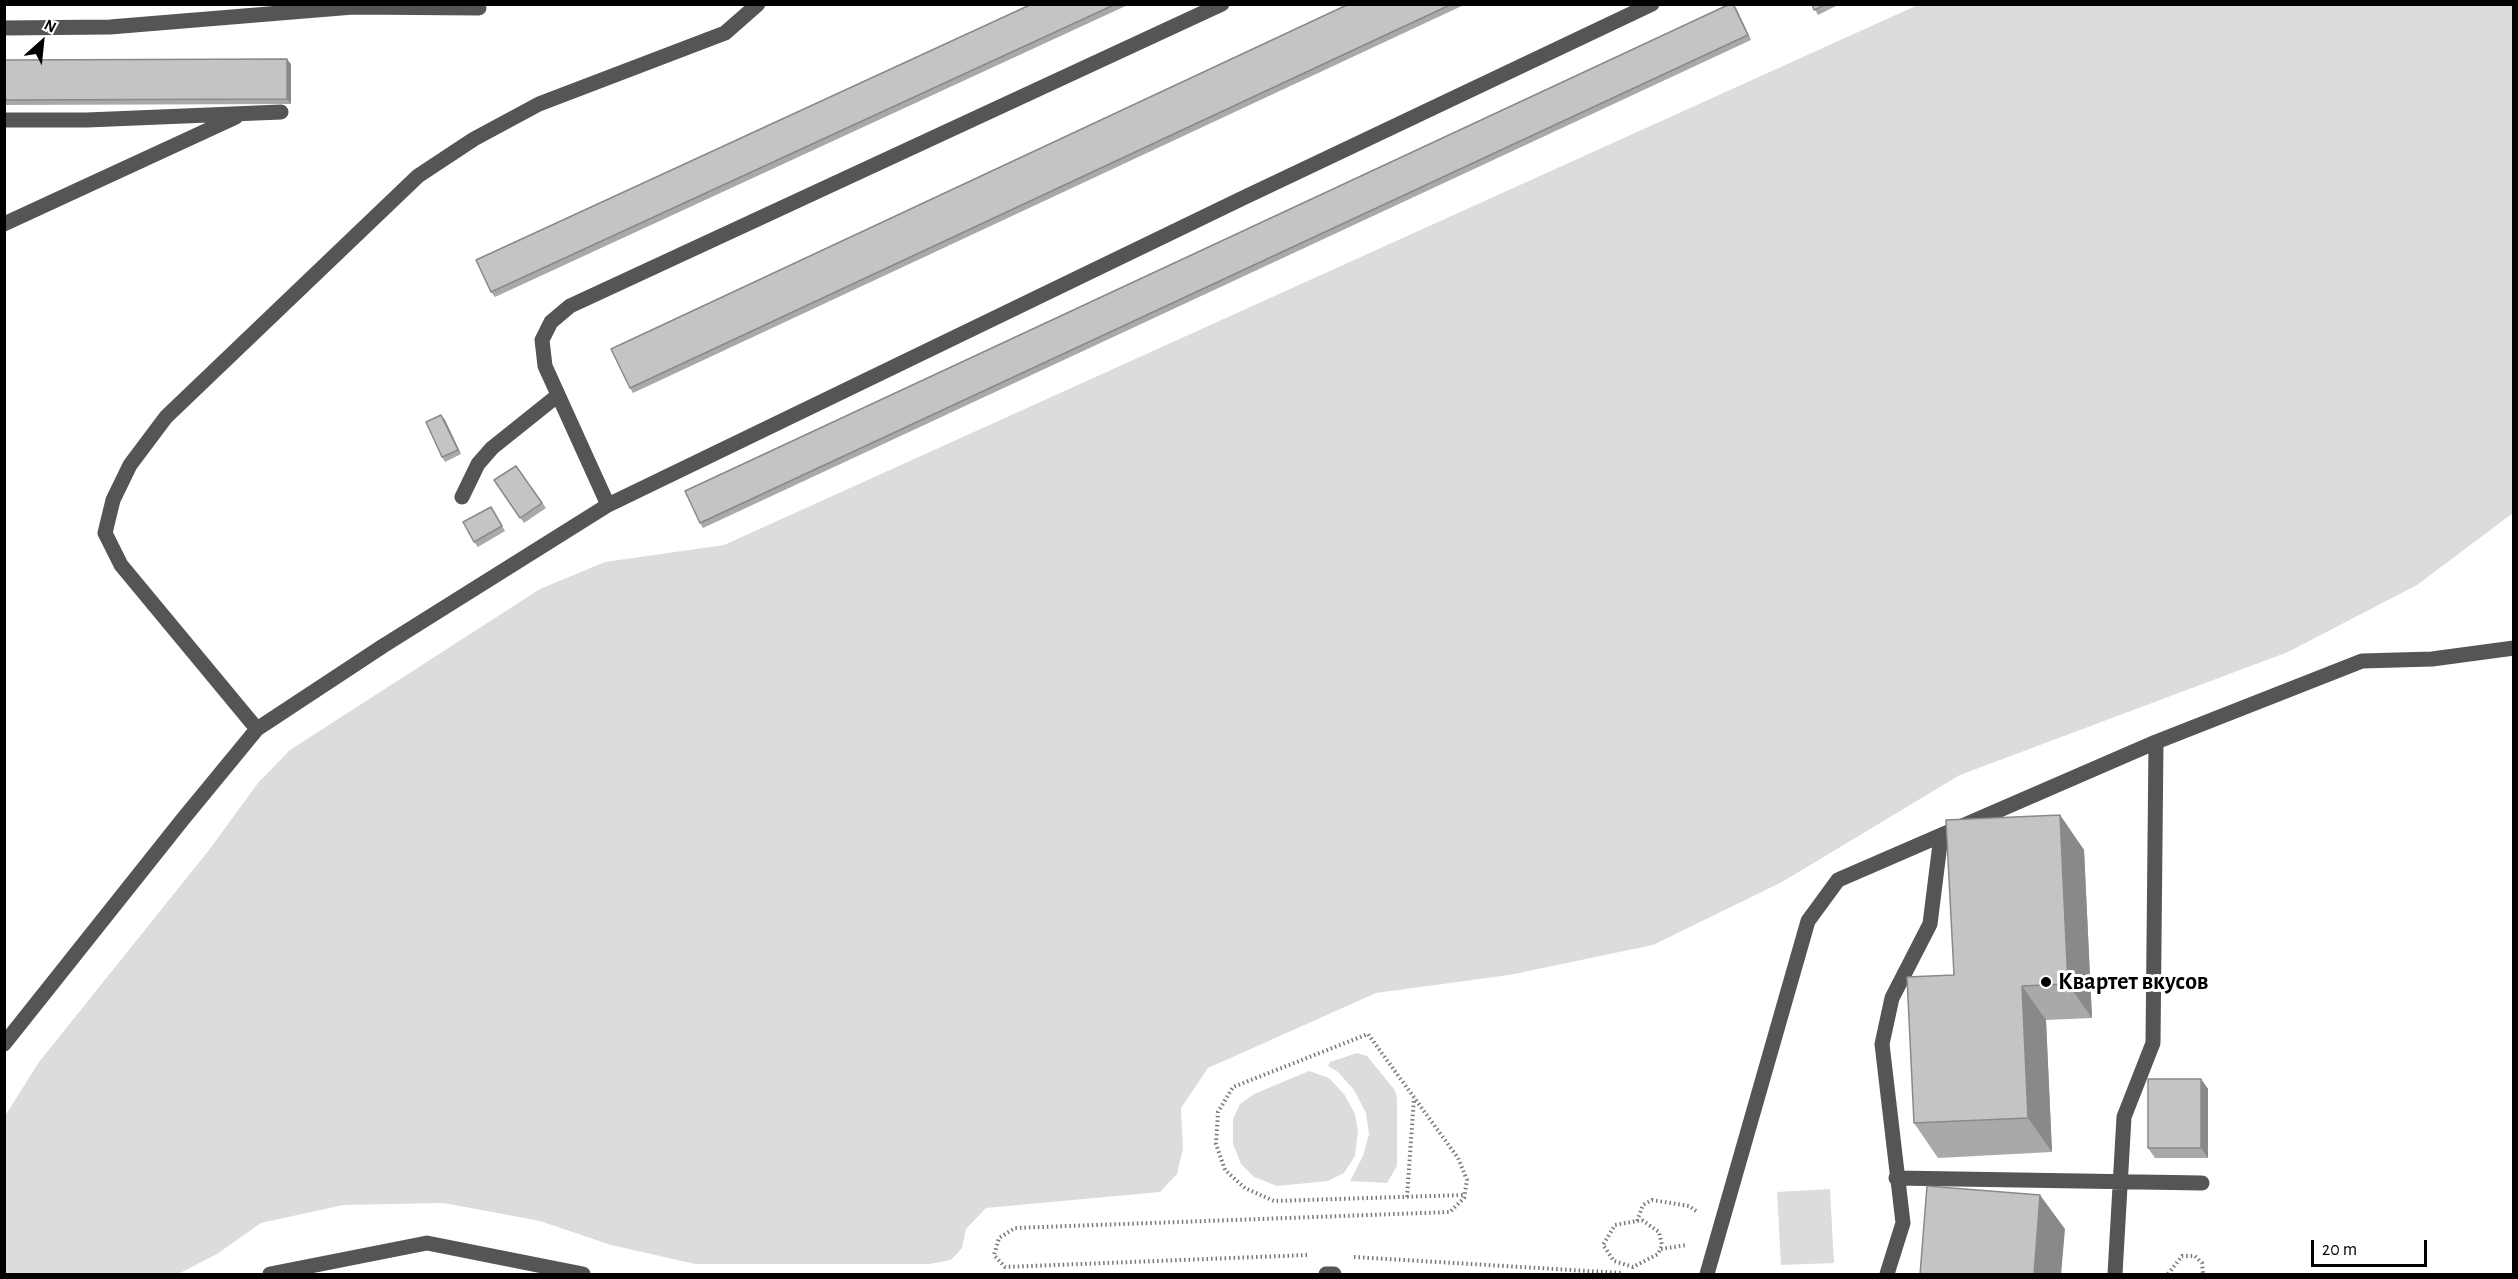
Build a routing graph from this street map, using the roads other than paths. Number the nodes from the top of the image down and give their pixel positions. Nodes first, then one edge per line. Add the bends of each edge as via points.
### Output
1 (758, 4) edge
2 (1222, 4) edge
3 (1652, 4) edge
4 (479, 8) dead end
5 (4, 28) edge
6 (281, 112) dead end
7 (243, 113) junction
8 (4, 120) edge
9 (4, 224) edge
10 (557, 396) junction
11 (462, 496) dead end
12 (608, 506) junction
13 (2514, 648) edge
14 (257, 729) junction
15 (2156, 742) junction
16 (1941, 836) junction
17 (4, 1044) edge
18 (1896, 1178) junction
19 (2123, 1183) junction
20 (2202, 1183) dead end
21 (1332, 1274) edge
22 (270, 1275) edge
23 (582, 1275) edge
24 (1326, 1275) edge
25 (1707, 1275) edge
26 (1887, 1275) edge
27 (2115, 1275) edge

1 - 14 street via 725,33 539,104 474,139 418,176 166,417 130,465 113,500 105,533 121,565
2 - 10 street via 570,306 551,322 542,340 545,366
3 - 12 street
4 - 5 street via 352,7 110,27
6 - 7 street
7 - 8 street
7 - 9 street
10 - 11 street via 492,448 477,464
10 - 12 street
12 - 14 street via 383,645
13 - 15 street via 2433,659 2362,661
14 - 17 street
15 - 16 street
15 - 19 street via 2153,1044 2124,1117
16 - 18 street via 1930,924 1892,998 1882,1044
16 - 25 street via 1838,880 1808,921
18 - 19 street
18 - 26 street via 1903,1223
19 - 20 street
19 - 27 street
21 - 24 street
22 - 23 street via 427,1243

